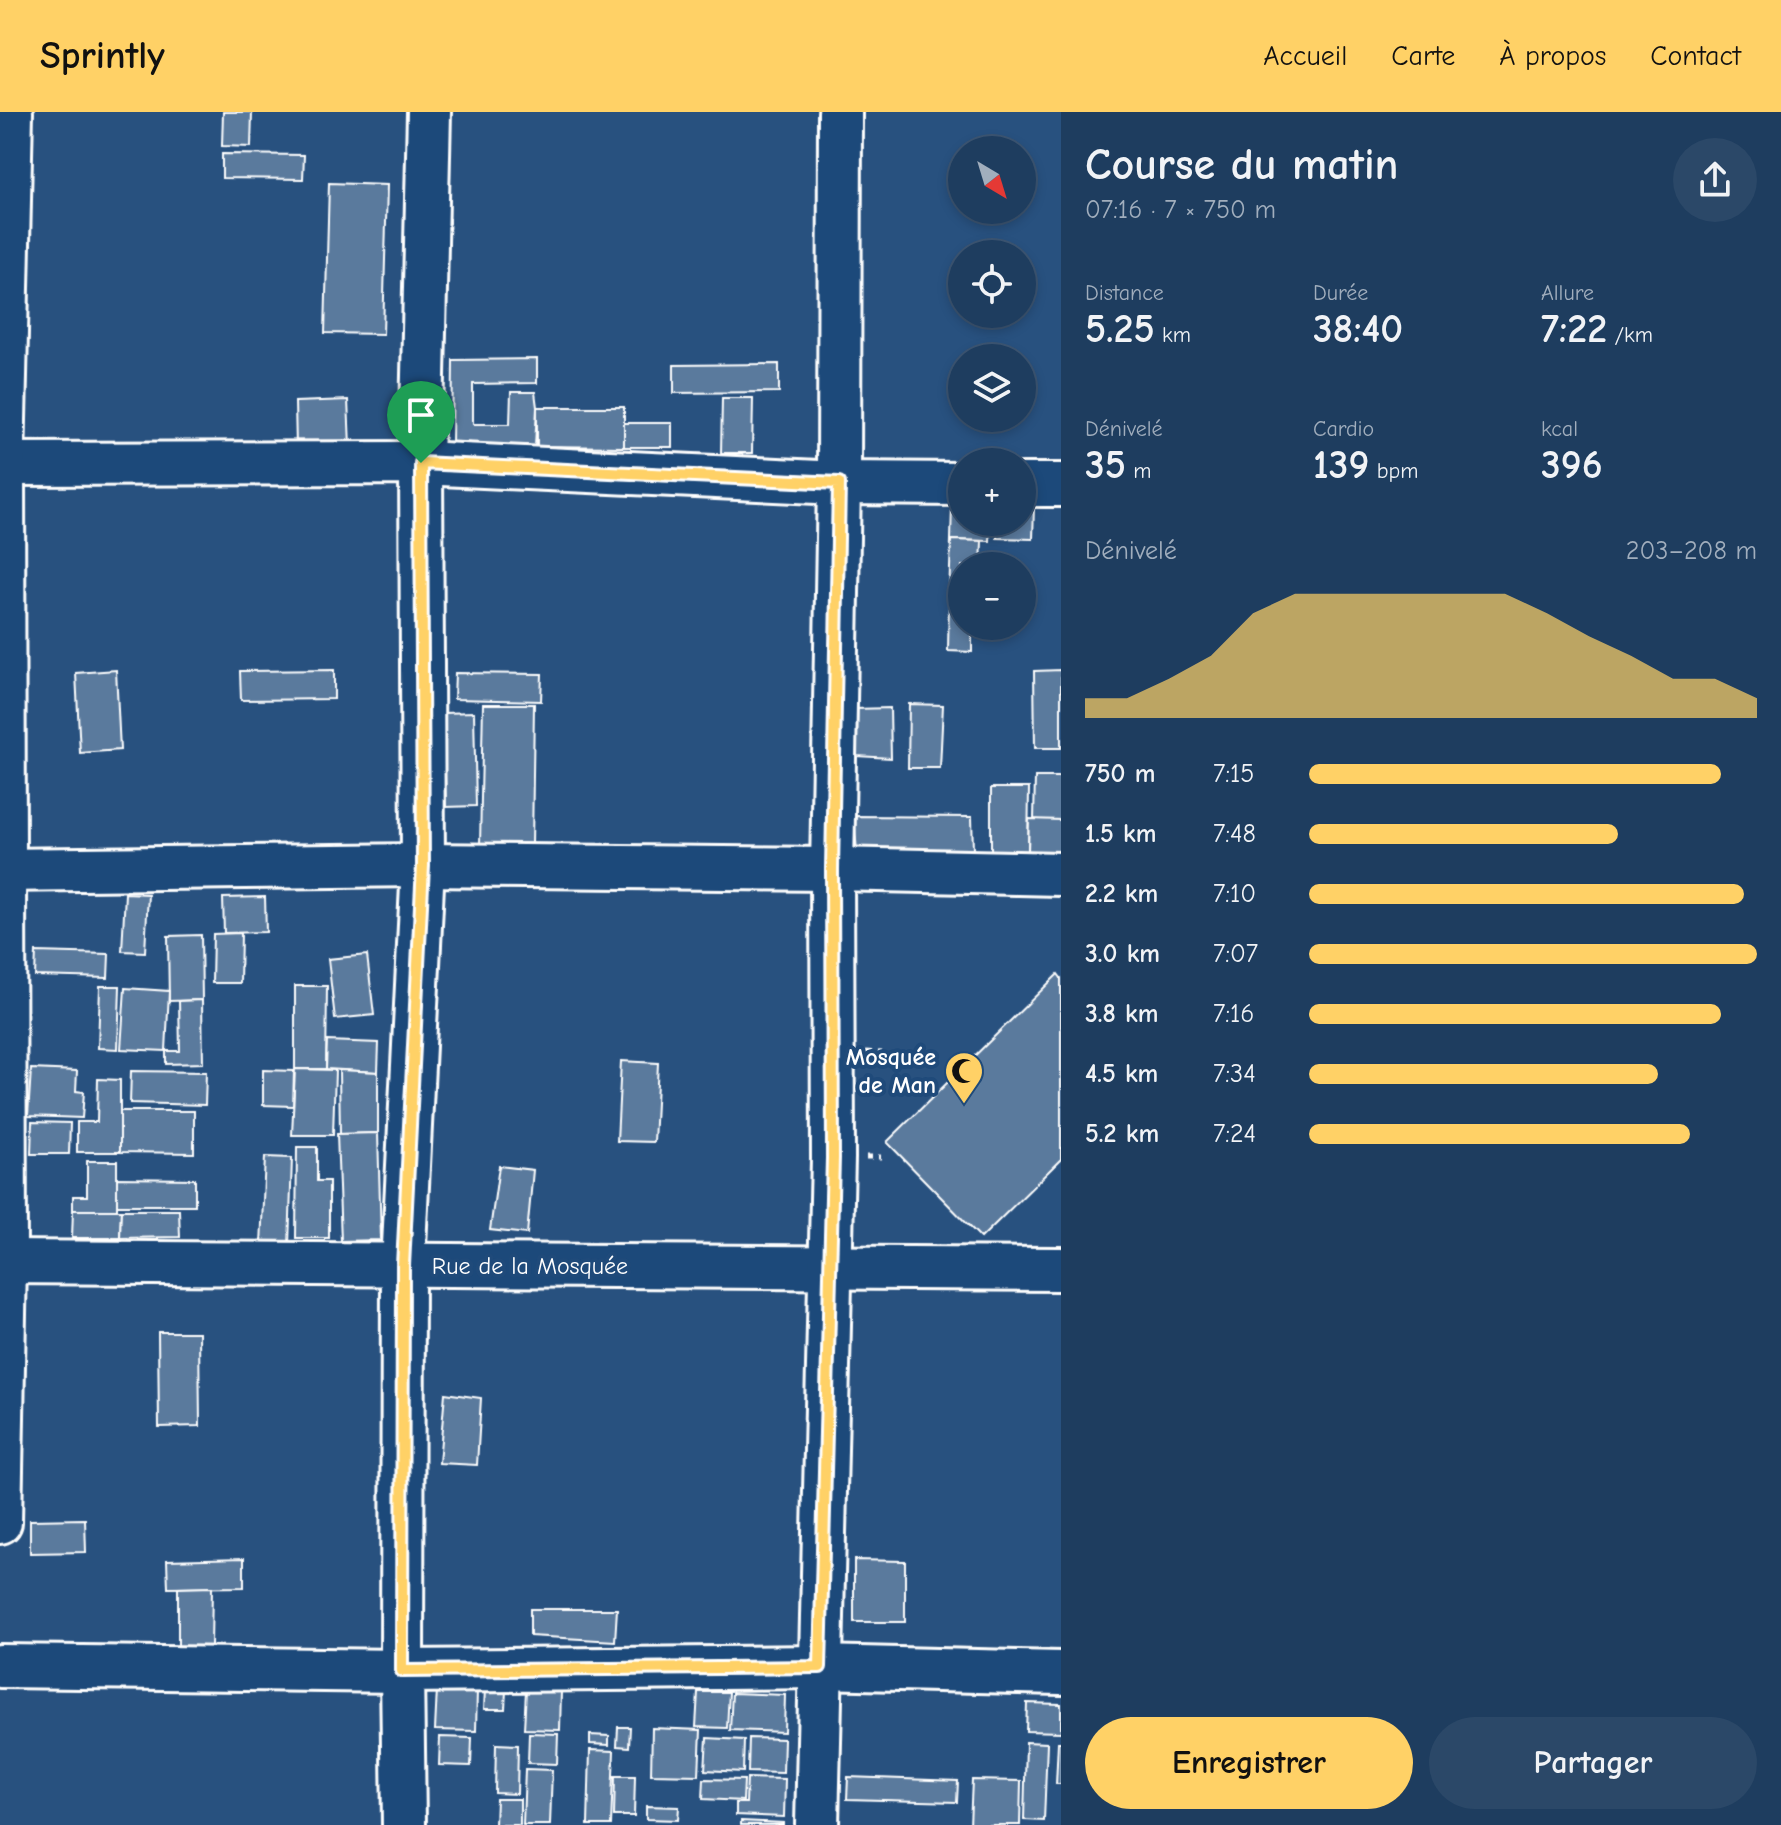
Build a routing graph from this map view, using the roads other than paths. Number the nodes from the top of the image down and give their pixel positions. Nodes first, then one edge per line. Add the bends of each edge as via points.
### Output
1 (11, 112) edge
2 (429, 112) edge
3 (840, 112) edge
4 (421, 463) junction
5 (2, 464) edge
6 (839, 483) junction
7 (948, 484) edge
8 (1036, 485) edge
9 (1061, 485) edge
10 (423, 865) junction
11 (832, 869) junction
12 (2, 870) edge
13 (1061, 874) edge
14 (3, 1262) edge
15 (403, 1266) junction
16 (829, 1268) junction
17 (1061, 1269) edge
18 (0, 1522) edge
19 (0, 1666) edge
20 (820, 1667) junction
21 (402, 1671) junction
22 (1061, 1673) edge
23 (404, 1825) edge
24 (817, 1825) edge

1 - 5 street
2 - 4 street
3 - 6 street
4 - 5 street
4 - 6 street
4 - 10 street
5 - 12 street
6 - 7 street
6 - 11 street
8 - 9 street
10 - 11 street
10 - 12 street
10 - 15 street
11 - 13 street
11 - 16 street
12 - 14 street
14 - 15 street, Rue de la Mosquée
14 - 18 street
15 - 16 street, Rue de la Mosquée
15 - 21 street
16 - 17 street, Rue de la Mosquée
16 - 20 street
19 - 21 street
20 - 21 street
20 - 22 street
20 - 24 street
21 - 23 street

